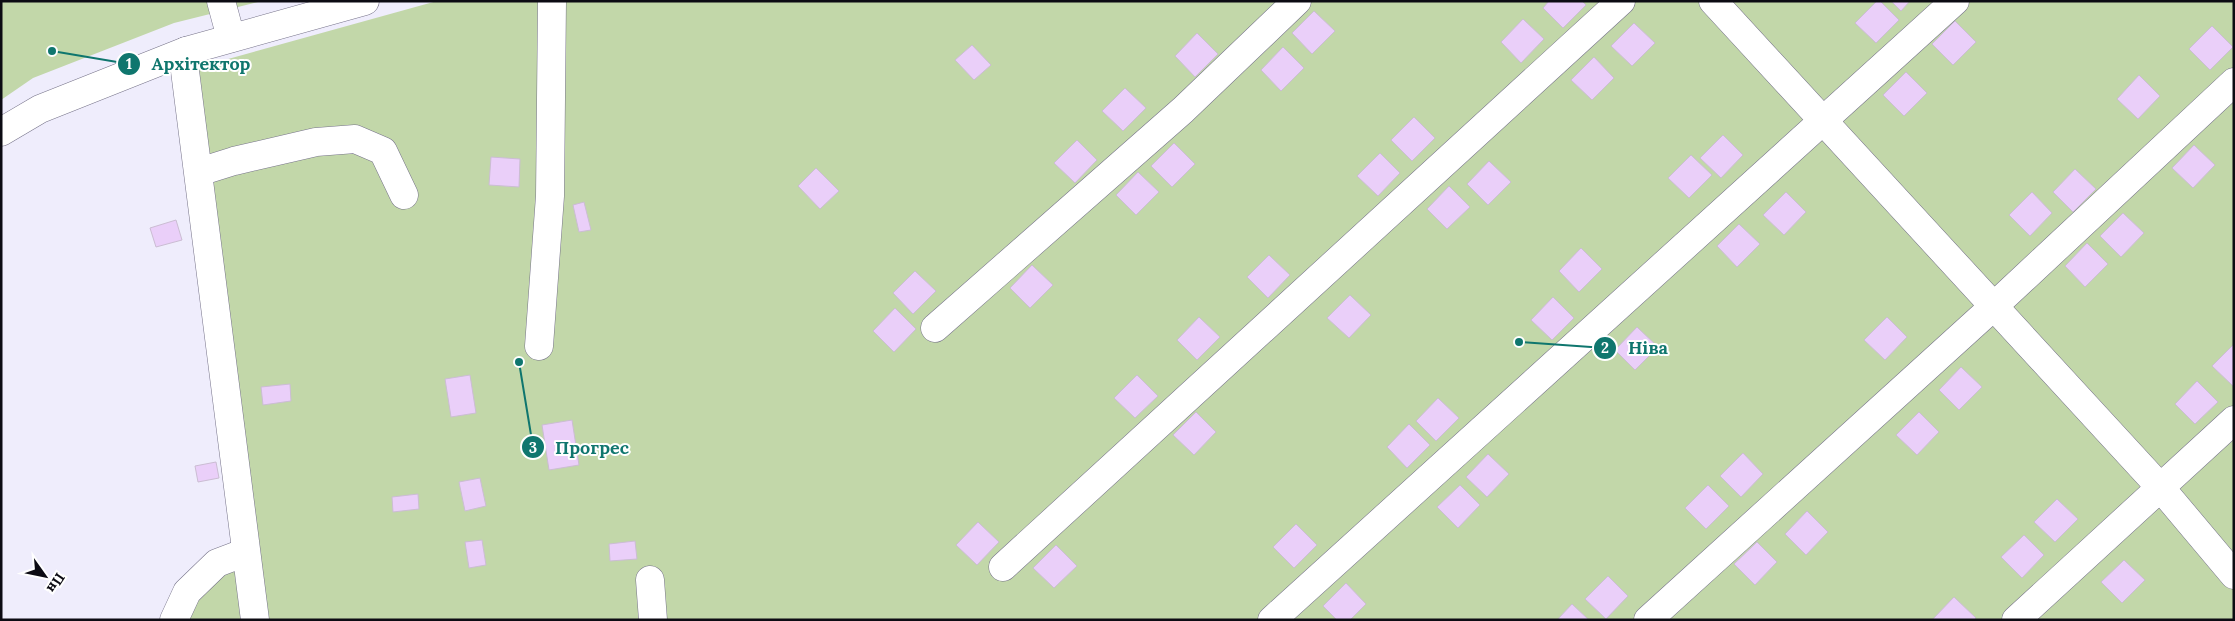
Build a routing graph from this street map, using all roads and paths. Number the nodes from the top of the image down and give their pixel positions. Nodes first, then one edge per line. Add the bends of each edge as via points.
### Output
1 (221, 1) edge
2 (365, 1) edge
3 (552, 1) edge
4 (1297, 1) edge
5 (1621, 1) edge
6 (1713, 1) edge
7 (1956, 1) edge
8 (231, 38) junction
9 (186, 51) junction
10 (2234, 82) edge
11 (1822, 121) junction
12 (1, 132) edge
13 (199, 172) junction
14 (404, 195) dead end
15 (1994, 307) junction
16 (935, 328) dead end
17 (538, 346) dead end
18 (2234, 420) edge
19 (2160, 487) junction
20 (246, 552) junction
21 (1003, 567) dead end
22 (2234, 576) edge
23 (650, 580) dead end
24 (174, 620) edge
25 (256, 620) edge
26 (653, 620) edge
27 (1272, 620) edge
28 (1648, 620) edge
29 (2016, 620) edge

1 - 8 main road
2 - 8 main road
3 - 17 main road via 550,196
4 - 16 main road via 1183,110
5 - 21 main road
6 - 11 main road
7 - 11 main road
8 - 9 main road
9 - 12 main road via 40,109
9 - 13 main road via 185,71
10 - 15 main road
11 - 15 main road
11 - 27 main road
13 - 14 main road via 316,142 355,139 383,151
13 - 20 main road
15 - 19 main road
15 - 28 main road
18 - 19 main road
19 - 22 main road
19 - 29 main road
20 - 24 main road via 217,563 187,592
20 - 25 main road
23 - 26 main road

